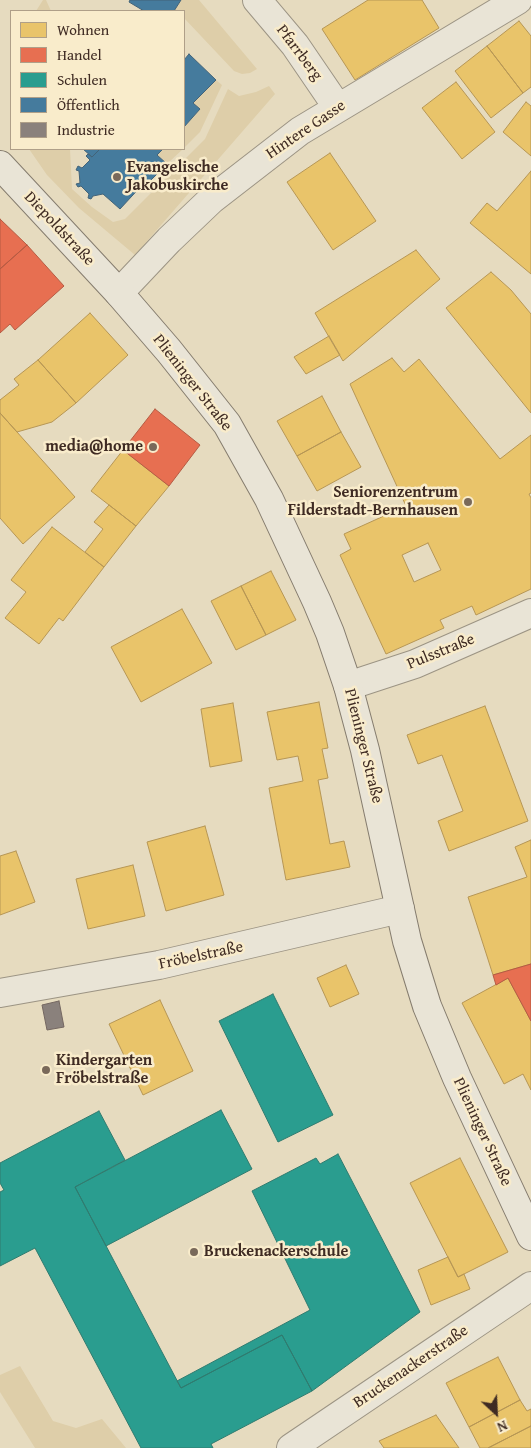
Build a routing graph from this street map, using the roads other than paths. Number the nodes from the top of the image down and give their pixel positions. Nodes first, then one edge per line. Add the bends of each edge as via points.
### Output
1 (257, 0) edge
2 (518, 0) edge
3 (338, 108) junction
4 (0, 165) edge
5 (119, 293) junction
6 (531, 613) edge
7 (348, 686) junction
8 (400, 908) junction
9 (0, 993) edge
10 (531, 1236) edge
11 (531, 1286) edge
12 (291, 1448) edge

1 - 3 street, Pfarrberg via 295,44
2 - 3 street, Hintere Gasse
3 - 5 street, Hintere Gasse via 300,131 211,200
4 - 5 street, Diepoldstraße
5 - 7 street, Plieninger Straße via 205,395 248,460 302,567
6 - 7 street, Pulsstraße via 414,664
7 - 8 street, Plieninger Straße via 366,750
8 - 9 street, Fröbelstraße via 159,965
8 - 10 street, Plieninger Straße via 417,976 439,1035
11 - 12 street, Bruckenackerstraße

